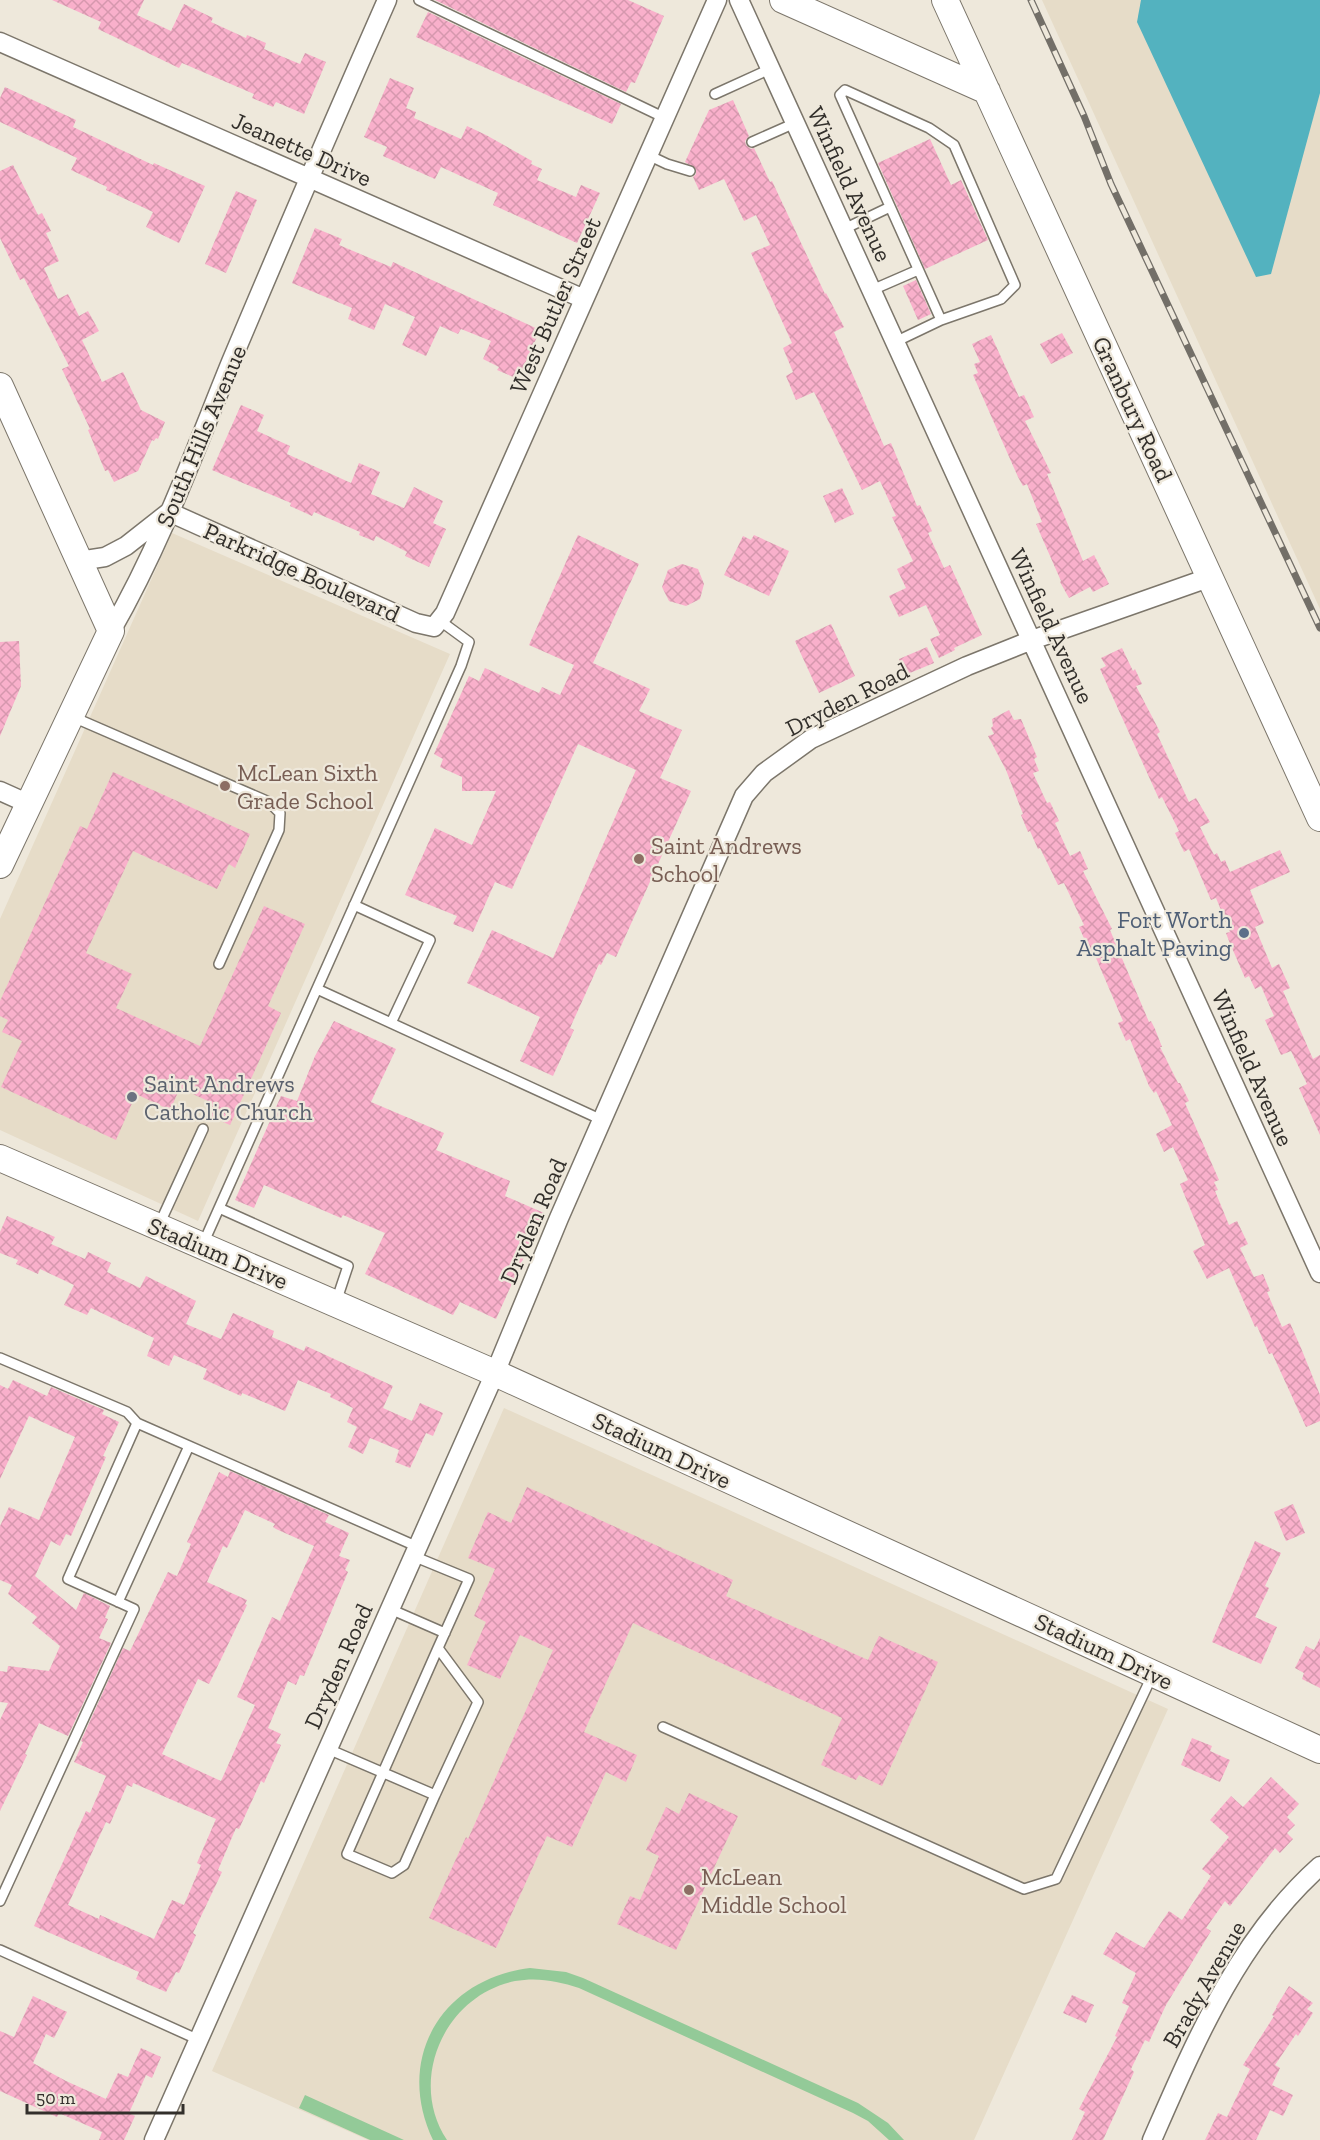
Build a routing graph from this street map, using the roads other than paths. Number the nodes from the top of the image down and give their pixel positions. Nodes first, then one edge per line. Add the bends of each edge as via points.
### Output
1 (387, 0) edge
2 (419, 0) edge
3 (717, 0) edge
4 (739, 0) edge
5 (783, 0) edge
6 (945, 0) edge
7 (0, 42) edge
8 (770, 69) junction
9 (987, 91) junction
10 (715, 94) dead end
11 (665, 118) junction
12 (795, 123) junction
13 (752, 142) dead end
14 (648, 155) junction
15 (690, 171) dead end
16 (308, 178) junction
17 (890, 207) junction
18 (844, 229) junction
19 (918, 270) junction
20 (872, 290) junction
21 (584, 299) junction
22 (941, 320) junction
23 (895, 342) junction
24 (0, 386) edge
25 (170, 512) junction
26 (79, 561) junction
27 (1211, 577) junction
28 (436, 624) junction
29 (111, 631) junction
30 (1032, 640) junction
31 (70, 716) junction
32 (0, 791) edge
33 (29, 804) junction
34 (1320, 818) edge
35 (0, 865) edge
36 (354, 905) junction
37 (219, 964) dead end
38 (317, 989) junction
39 (391, 1023) junction
40 (602, 1120) junction
41 (202, 1129) dead end
42 (0, 1158) edge
43 (219, 1208) junction
44 (158, 1227) junction
45 (202, 1246) junction
46 (1320, 1273) edge
47 (335, 1304) junction
48 (0, 1358) edge
49 (495, 1373) junction
50 (137, 1423) junction
51 (189, 1446) junction
52 (415, 1552) junction
53 (118, 1602) junction
54 (390, 1609) junction
55 (445, 1633) junction
56 (438, 1648) junction
57 (1153, 1674) junction
58 (663, 1727) dead end
59 (328, 1749) junction
60 (1320, 1750) edge
61 (382, 1773) junction
62 (435, 1795) junction
63 (1320, 1866) edge
64 (0, 1901) edge
65 (0, 1950) edge
66 (199, 2040) junction
67 (154, 2140) edge
68 (1152, 2140) edge

1 - 16 street, South Hills Avenue
2 - 11 lane
3 - 11 street, West Butler Street
4 - 8 street, Winfield Avenue
5 - 9 street
6 - 9 street, Granbury Road
7 - 16 street, Jeanette Drive
8 - 10 lane
8 - 12 street, Winfield Avenue
9 - 27 street, Granbury Road
11 - 14 street, West Butler Street
12 - 13 lane
12 - 18 street, Winfield Avenue
14 - 15 lane
14 - 21 street, West Butler Street
16 - 21 street, Jeanette Drive
16 - 25 street, South Hills Avenue
17 - 18 lane
17 - 19 lane
17 - 22 lane via 840,95 845,90 929,128 954,145 1015,285 1001,299
18 - 20 street, Winfield Avenue
19 - 20 lane
19 - 22 lane
20 - 23 street, Winfield Avenue
21 - 28 street, West Butler Street via 445,613
22 - 23 lane
23 - 30 street, Winfield Avenue
24 - 26 street
25 - 26 street via 126,546 105,557
25 - 28 street, Parkridge Boulevard via 416,623
25 - 29 street, South Hills Avenue via 137,586
26 - 29 street
27 - 30 street, Dryden Road
27 - 34 street, Granbury Road
28 - 36 lane via 470,642
29 - 31 street, South Hills Avenue
30 - 40 street, Dryden Road via 810,739 764,773 744,796
30 - 46 street, Winfield Avenue
31 - 33 street, South Hills Avenue
31 - 37 lane via 269,802 280,813 279,830
32 - 33 street
33 - 35 street, South Hills Avenue
36 - 38 lane
36 - 39 lane via 430,940
38 - 39 lane
38 - 43 lane
39 - 40 lane
40 - 49 street, Dryden Road
41 - 44 lane
42 - 44 street, Stadium Drive
43 - 45 lane
43 - 47 lane via 348,1266
44 - 45 street, Stadium Drive
45 - 47 street, Stadium Drive
47 - 49 street, Stadium Drive
48 - 50 lane via 127,1412
49 - 52 street, Dryden Road
49 - 57 street, Stadium Drive
50 - 51 lane
50 - 53 lane via 68,1579
51 - 52 lane
51 - 53 lane
52 - 54 street, Dryden Road
52 - 55 lane via 468,1579
53 - 64 lane via 134,1609
54 - 55 lane
54 - 59 street, Dryden Road
55 - 56 lane
56 - 61 lane
56 - 62 lane via 478,1702
57 - 58 lane via 1056,1879 1024,1888
57 - 60 street, Stadium Drive
59 - 61 lane
59 - 66 street, Dryden Road
61 - 62 lane
61 - 62 lane via 347,1854 392,1873 404,1865
63 - 68 street, Brady Avenue via 1250,1946 1197,2036
65 - 66 lane
66 - 67 street, Dryden Road

